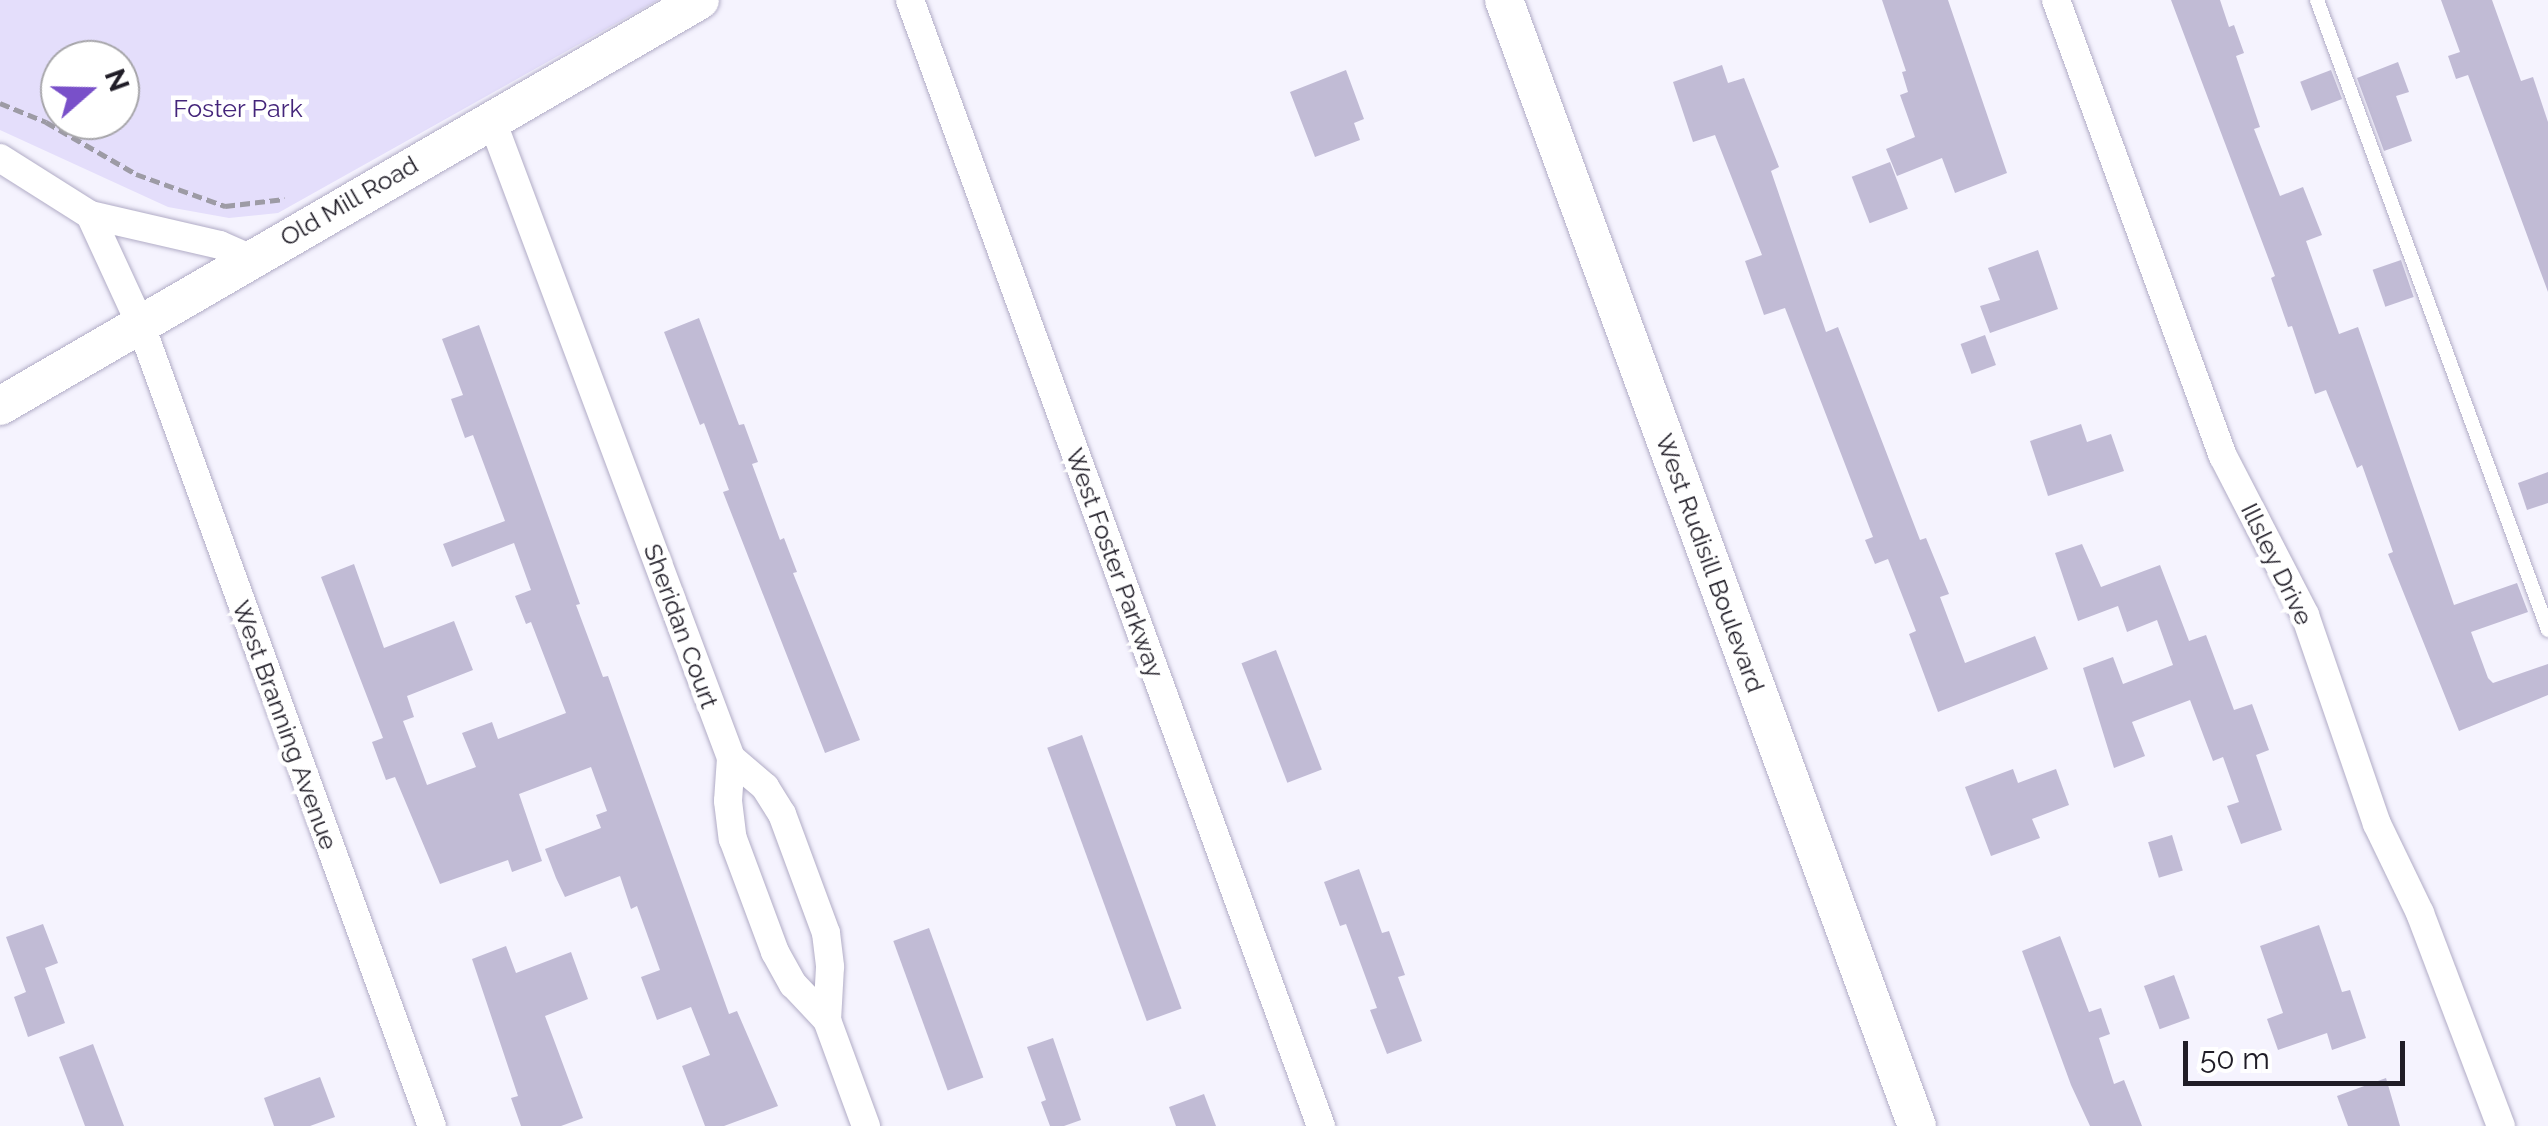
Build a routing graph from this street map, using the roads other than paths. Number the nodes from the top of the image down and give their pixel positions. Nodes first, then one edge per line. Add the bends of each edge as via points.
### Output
1 (700, 0) edge
2 (910, 0) edge
3 (1504, 0) edge
4 (2056, 0) edge
5 (2317, 0) edge
6 (491, 118) junction
7 (0, 158) edge
8 (90, 215) junction
9 (251, 259) junction
10 (140, 324) junction
11 (0, 406) edge
12 (2548, 630) edge
13 (731, 758) junction
14 (827, 1020) junction
15 (432, 1126) edge
16 (866, 1126) edge
17 (1320, 1126) edge
18 (1917, 1126) edge
19 (2500, 1126) edge

1 - 6 street, Old Mill Road
2 - 17 street, West Foster Parkway
3 - 18 street, West Rudisill Boulevard
4 - 19 street, Illsley Drive via 2223,456 2304,615 2377,824 2420,913
5 - 12 lane
6 - 9 street, Old Mill Road
6 - 13 street, Sheridan Court
7 - 8 street
8 - 9 street via 220,245
8 - 10 street, West Branning Avenue
9 - 10 street, Old Mill Road
10 - 11 street, Old Mill Road
10 - 15 street, West Branning Avenue
13 - 14 street, Sheridan Court via 732,838 775,952 793,984
13 - 14 street via 765,787 826,933
14 - 16 street, Sheridan Court

